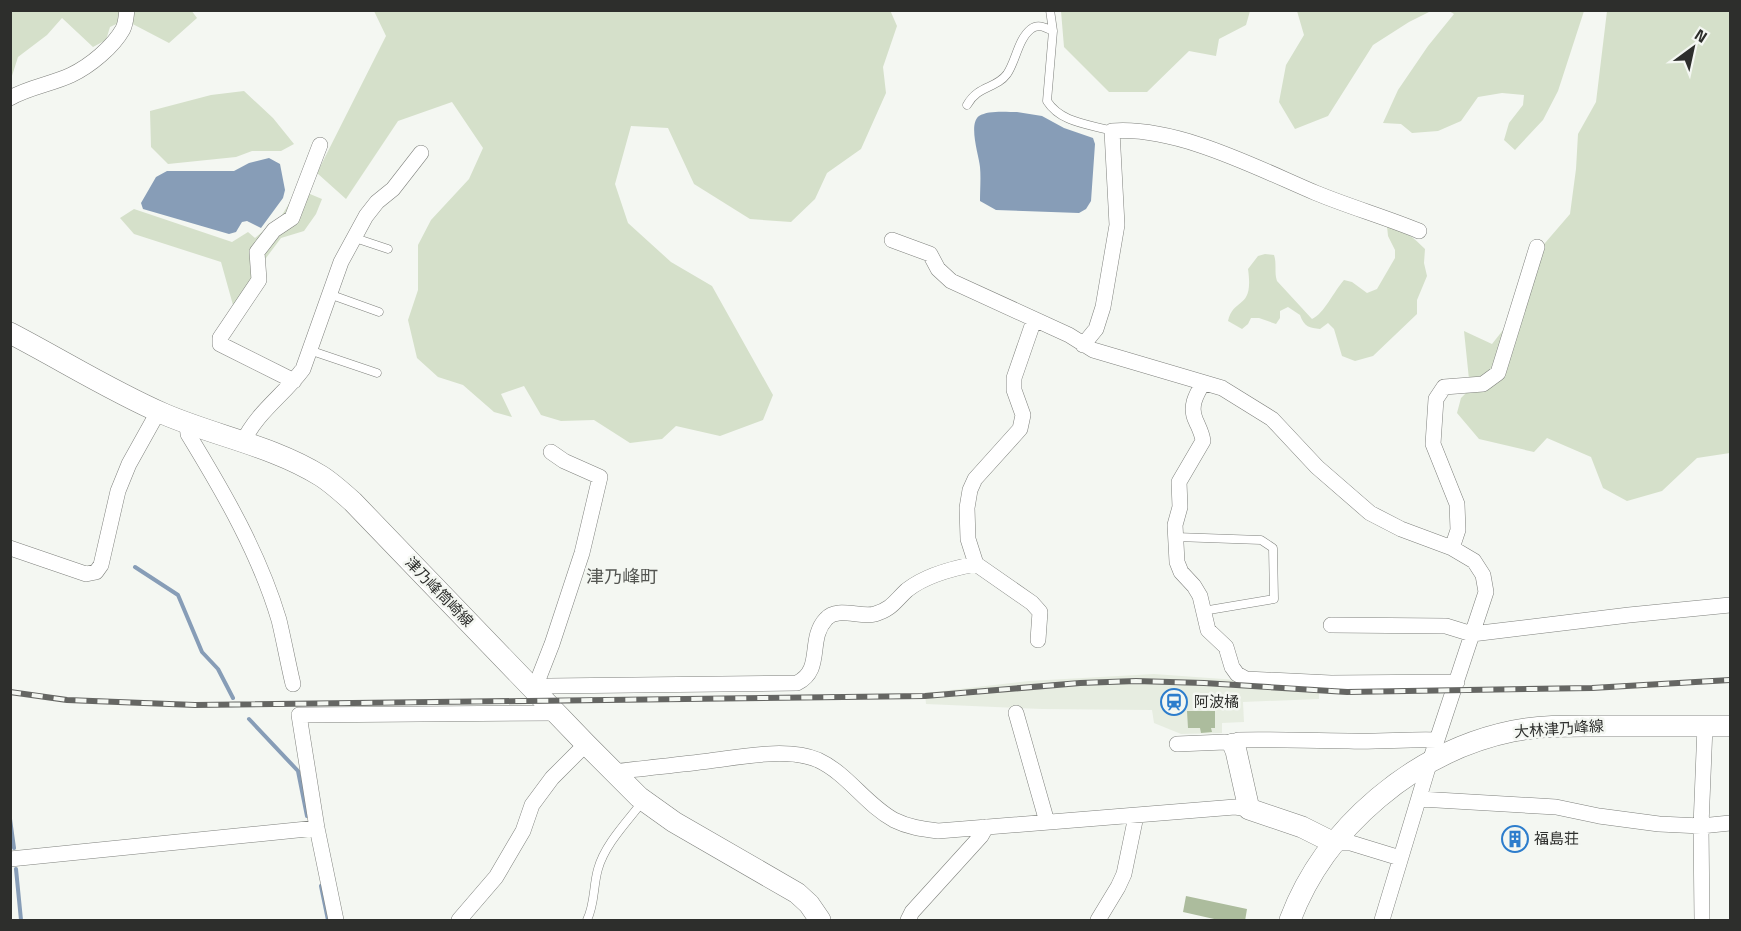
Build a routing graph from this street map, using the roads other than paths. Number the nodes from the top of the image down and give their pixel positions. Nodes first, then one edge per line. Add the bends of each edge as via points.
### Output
1 (127, 10) edge
2 (1050, 10) edge
3 (1053, 32) junction
4 (10, 98) edge
5 (967, 105) dead end
6 (1112, 131) junction
7 (320, 145) dead end
8 (421, 153) dead end
9 (1419, 231) dead end
10 (355, 238) junction
11 (892, 240) dead end
12 (1537, 248) dead end
13 (388, 249) dead end
14 (329, 294) junction
15 (379, 312) dead end
16 (1034, 320) junction
17 (10, 333) edge
18 (1083, 345) junction
19 (309, 350) junction
20 (377, 373) dead end
21 (294, 381) junction
22 (1203, 383) junction
23 (158, 412) junction
24 (187, 424) junction
25 (243, 442) junction
26 (551, 452) dead end
27 (1176, 537) junction
28 (10, 548) edge
29 (1452, 548) junction
30 (976, 564) junction
31 (1731, 605) edge
32 (1203, 611) junction
33 (1331, 625) dead end
34 (1472, 634) junction
35 (1038, 640) dead end
36 (1456, 682) junction
37 (292, 684) dead end
38 (534, 690) junction
39 (556, 713) junction
40 (1016, 713) dead end
41 (1705, 726) junction
42 (1731, 726) edge
43 (1437, 740) junction
44 (586, 744) junction
45 (1177, 744) dead end
46 (1233, 744) junction
47 (1430, 761) junction
48 (613, 772) junction
49 (1420, 799) junction
50 (644, 800) junction
51 (1249, 809) junction
52 (1136, 816) junction
53 (1047, 822) junction
54 (1731, 823) edge
55 (1701, 826) junction
56 (986, 827) junction
57 (317, 828) junction
58 (1334, 843) junction
59 (1400, 858) junction
60 (10, 859) edge
61 (336, 921) edge
62 (459, 921) edge
63 (587, 921) edge
64 (820, 921) edge
65 (908, 921) edge
66 (1098, 921) edge
67 (1290, 921) edge
68 (1382, 921) edge
69 (1702, 921) edge

1 - 4 street via 117,38 88,64 72,75
2 - 3 lane
3 - 5 lane via 1033,27 1008,73 979,90
3 - 6 lane via 1047,101 1053,111 1070,120
6 - 9 street via 1152,133 1232,156 1318,194
6 - 18 street via 1116,235 1103,307 1096,329
7 - 21 street via 292,218 274,230 257,252 259,280 220,338 220,344
8 - 10 street via 366,216
10 - 13 lane
10 - 14 street
11 - 16 street via 930,254 951,281
12 - 29 street via 1498,373 1483,384 1444,387 1436,399 1433,444 1457,504 1458,530
14 - 15 lane
14 - 19 street
16 - 18 street
16 - 30 street via 1014,378 1023,416 1020,429 975,479 970,490 968,539
17 - 23 main road, 津乃峰筒崎線
18 - 22 street
19 - 20 lane
19 - 21 street
21 - 25 street via 250,426
22 - 27 street via 1193,407 1203,441 1179,482
22 - 29 street via 1222,388 1272,419 1317,467 1370,513
23 - 24 main road, 津乃峰筒崎線
23 - 28 street via 122,482 96,572 86,574
24 - 25 main road, 津乃峰筒崎線
24 - 37 street via 188,434 256,557 278,620
25 - 38 main road, 津乃峰筒崎線 via 291,460 322,477 353,502
26 - 38 street via 600,477 582,553
27 - 32 street via 1177,562 1200,597
27 - 32 lane via 1261,540 1273,548 1274,599
29 - 34 street via 1474,561 1483,575 1486,592
30 - 35 street via 1040,612
30 - 38 street via 947,570 908,589 890,608 872,615 827,617 818,629 813,666 807,678 797,683 549,686
31 - 34 street
32 - 36 street via 1208,630 1226,647 1237,674 1246,679
33 - 34 street via 1446,626
34 - 36 street
36 - 43 street
38 - 39 main road, 津乃峰筒崎線
39 - 44 main road, 津乃峰筒崎線
39 - 57 street via 299,715
40 - 53 street
41 - 42 main road, 大林津乃峰線
41 - 47 main road, 大林津乃峰線 via 1559,726 1514,731 1479,740
41 - 55 street
43 - 46 street via 1238,740
43 - 47 street
44 - 48 main road, 津乃峰筒崎線
44 - 62 street via 532,805 523,831 496,877
45 - 46 street
46 - 51 main road
47 - 49 street
47 - 58 main road, 大林津乃峰線 via 1371,804
48 - 50 main road, 津乃峰筒崎線
48 - 56 street via 795,754 818,760 843,776 892,819 911,827 938,831
49 - 55 street via 1556,807 1639,821
49 - 59 street
50 - 63 lane via 608,847 598,868
50 - 64 main road, 津乃峰筒崎線 via 674,822 797,893
51 - 52 street
51 - 58 main road
52 - 53 street
52 - 66 street via 1124,874
53 - 56 street
54 - 55 street
55 - 69 street
56 - 65 street
57 - 60 street
57 - 61 street
58 - 59 street via 1351,843
58 - 67 main road, 大林津乃峰線 via 1308,880
59 - 68 street

